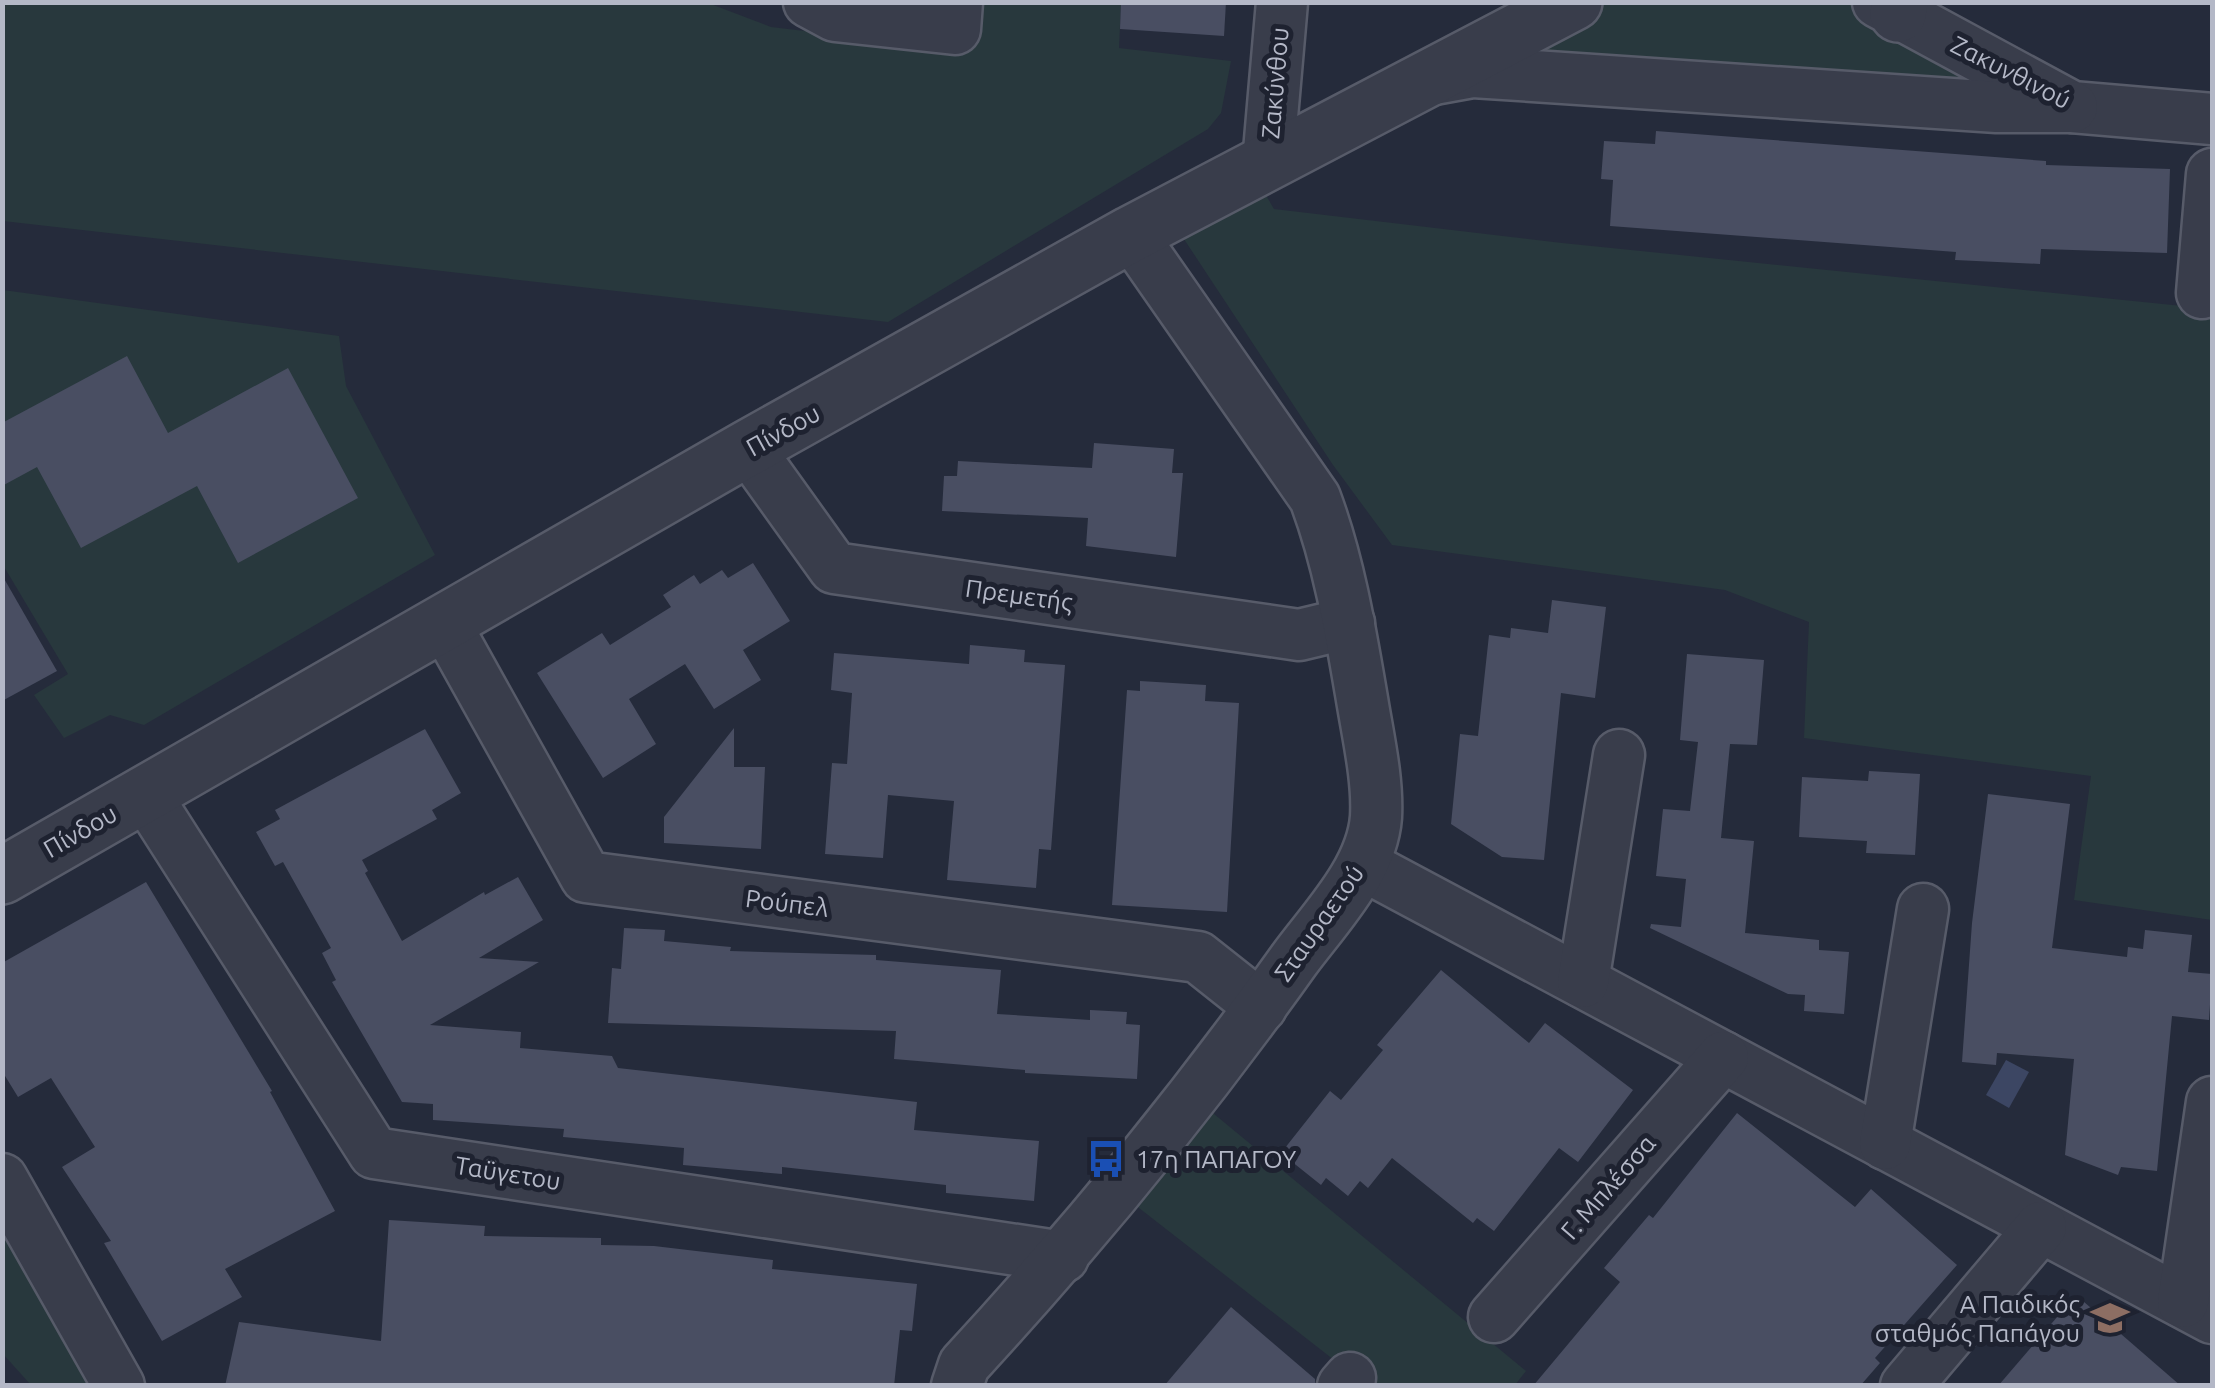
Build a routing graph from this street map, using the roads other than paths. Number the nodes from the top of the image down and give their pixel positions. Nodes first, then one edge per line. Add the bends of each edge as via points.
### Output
1 (809, 2) edge
2 (1282, 2) edge
3 (1892, 6) edge
4 (1549, 10) edge
5 (956, 16) edge
6 (1427, 80) junction
7 (2072, 107) junction
8 (2212, 120) edge
9 (1268, 163) junction
10 (2212, 174) edge
11 (1131, 234) junction
12 (2202, 294) dead end
13 (748, 448) junction
14 (444, 622) junction
15 (1349, 622) junction
16 (1619, 756) dead end
17 (145, 794) junction
18 (1363, 865) junction
19 (2, 876) edge
20 (1923, 909) dead end
21 (1583, 982) junction
22 (1261, 1007) junction
23 (1722, 1057) junction
24 (2212, 1102) edge
25 (1885, 1144) junction
26 (2, 1179) edge
27 (2041, 1227) junction
28 (1063, 1258) junction
29 (2198, 1310) edge
30 (1494, 1317) dead end
31 (119, 1386) edge
32 (957, 1386) edge
33 (1906, 1386) edge

1 - 5 street via 835,16
2 - 9 street, Ζακύνθου
3 - 7 street, Ζακυνθινού
4 - 6 street, Πίνδου
6 - 7 street via 1473,72
6 - 9 street, Πίνδου
7 - 8 street, Ζακυνθινού
9 - 11 street, Πίνδου
10 - 12 street
11 - 13 street, Πίνδου
11 - 15 street, Σταυραετού via 1314,498
13 - 14 street, Πίνδου
13 - 15 street, Πρεμετής via 834,568 1299,635
14 - 17 street, Πίνδου
14 - 22 street, Ρούπελ via 586,877 1198,957
15 - 18 street, Σταυραετού via 1376,819
16 - 21 street
17 - 19 street, Πίνδου
17 - 28 street, Ταϋγετου via 374,1153
18 - 21 street
18 - 22 street, Σταυραετού
20 - 25 street
21 - 23 street
22 - 28 street, Σταυραετού
23 - 25 street
23 - 30 street, Γ. Μπλέσσα
24 - 29 street
25 - 27 street
26 - 31 street
27 - 29 street
27 - 33 street
28 - 32 street, Σταυραετού via 964,1365

